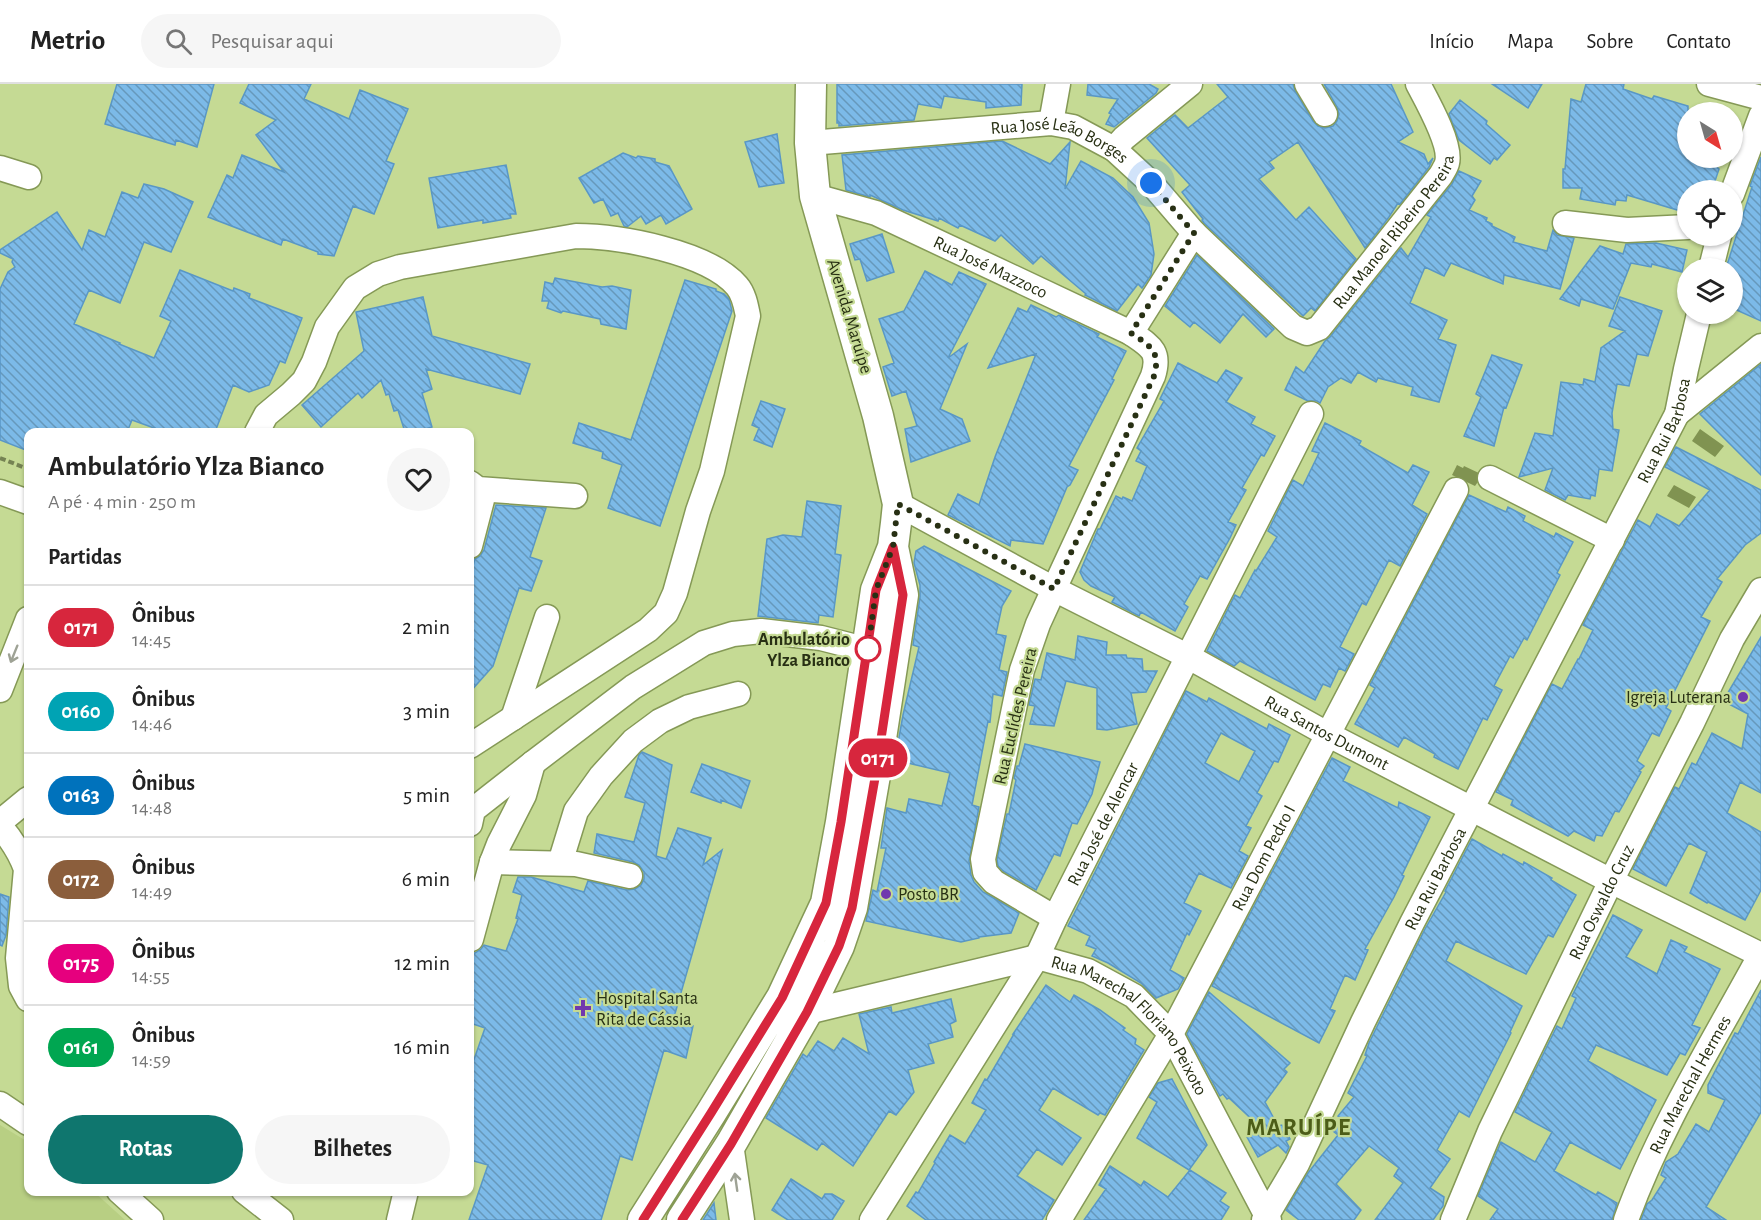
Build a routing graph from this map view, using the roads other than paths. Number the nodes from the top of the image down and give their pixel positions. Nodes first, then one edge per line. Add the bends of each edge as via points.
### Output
1 (811, 84) edge
2 (1058, 84) edge
3 (1190, 84) edge
4 (1307, 84) edge
5 (1419, 84) edge
6 (1709, 84) edge
7 (1761, 98) edge
8 (1325, 114) dead end
9 (1761, 116) edge
10 (1051, 123) junction
11 (810, 143) junction
12 (1114, 148) junction
13 (0, 168) edge
14 (29, 177) dead end
15 (1737, 180) edge
16 (815, 196) junction
17 (1565, 222) dead end
18 (1677, 228) edge
19 (1194, 233) junction
20 (1697, 324) edge
21 (1131, 333) junction
22 (1307, 333) joint
23 (1761, 346) edge
24 (1157, 358) joint
25 (1311, 414) dead end
26 (1677, 414) junction
27 (259, 428) edge
28 (1490, 478) dead end
29 (474, 486) edge
30 (1456, 490) dead end
31 (0, 492) edge
32 (575, 496) dead end
33 (24, 501) edge
34 (898, 504) junction
35 (474, 531) edge
36 (1612, 540) junction
37 (893, 547) junction
38 (1054, 589) junction
39 (1761, 590) edge
40 (547, 617) dead end
41 (24, 629) edge
42 (868, 650) junction
43 (1187, 656) junction
44 (0, 690) edge
45 (738, 694) dead end
46 (513, 718) junction
47 (1329, 735) junction
48 (474, 743) edge
49 (532, 763) junction
50 (24, 803) edge
51 (1472, 809) junction
52 (474, 811) edge
53 (0, 824) edge
54 (24, 862) edge
55 (492, 862) junction
56 (561, 863) junction
57 (630, 876) dead end
58 (1611, 881) junction
59 (24, 891) edge
60 (1054, 918) junction
61 (474, 928) edge
62 (1761, 955) edge
63 (1037, 957) junction
64 (24, 992) edge
65 (807, 1012) junction
66 (1171, 1034) junction
67 (0, 1104) edge
68 (24, 1119) edge
69 (731, 1144) junction
70 (126, 1196) edge
71 (250, 1196) edge
72 (405, 1196) edge
73 (1266, 1219) edge
74 (151, 1220) edge
75 (281, 1220) edge
76 (399, 1220) edge
77 (643, 1220) edge
78 (682, 1220) edge
79 (742, 1220) edge
80 (872, 1220) edge
81 (1059, 1220) edge
82 (1453, 1220) edge
83 (1626, 1220) edge

1 - 11 main road, Avenida Maruípe
2 - 10 street
3 - 12 street
4 - 8 street
5 - 22 street, Rua Manoel Ribeiro Pereira via 1446,142 1448,163 1319,328
6 - 7 street
9 - 15 street
10 - 11 street, Rua José Leão Borges
10 - 12 street, Rua José Leão Borges via 1073,127
11 - 16 main road, Avenida Maruípe
12 - 19 street, Rua José Leão Borges
13 - 14 street
16 - 21 street, Rua José Mazzoco via 876,213
16 - 34 main road, Avenida Maruípe via 879,416
17 - 18 street via 1627,230
19 - 21 street
19 - 22 street, Rua José Leão Borges via 1293,327
20 - 26 street, Rua Rui Barbosa
21 - 24 street, Rua José Mazzoco via 1148,344
23 - 26 street
24 - 38 street, Rua Euclídes Pereira via 1154,376
25 - 43 street, Rua José de Alencar
26 - 36 street, Rua Rui Barbosa
27 - 46 street via 266,415 304,381 327,327 355,288 400,267 576,236 600,236 688,255 724,273 739,287 748,316 712,471 666,613 648,630
28 - 36 street
29 - 32 street
29 - 35 street via 482,500
30 - 47 street, Rua Dom Pedro I
31 - 33 street
34 - 37 main road, Avenida Maruípe
34 - 38 street, Rua Santos Dumont
36 - 51 street, Rua Rui Barbosa
37 - 42 main road, Avenida Maruípe via 876,590
37 - 65 main road, Avenida Maruípe via 903,595 861,860 852,908 839,946
38 - 43 street, Rua Santos Dumont
38 - 60 street, Rua Euclídes Pereira via 1022,670 983,859 989,878
39 - 58 street, Rua Oswaldo Cruz via 1732,639
40 - 46 street
41 -> 44 street
42 - 49 street via 821,638 761,630 705,643 633,687
42 - 77 main road, Avenida Maruípe via 826,903 782,998
43 - 47 street, Rua Santos Dumont
43 - 60 street, Rua José de Alencar
45 - 56 street via 688,706 633,741 576,811
46 - 48 street
47 - 51 street, Rua Santos Dumont
47 - 66 street, Rua Dom Pedro I
49 - 52 street
49 - 55 street via 524,795
50 - 53 street
51 - 58 street, Rua Santos Dumont
51 - 73 street, Rua Rui Barbosa via 1373,1002 1297,1164
53 - 54 street
55 - 56 street
55 - 61 street
56 - 57 street
58 - 62 street, Rua Santos Dumont
58 - 82 street, Rua Oswaldo Cruz via 1490,1131
59 - 64 street via 18,958
60 - 63 street, Rua José de Alencar
62 - 83 street, Rua Marechal Hermes via 1688,1086 1639,1184
63 - 65 street, Rua Marechal Floriano Peixoto
63 - 66 street, Rua Marechal Floriano Peixoto via 1088,971 1134,996
63 - 80 street, Rua José de Alencar
65 - 69 main road, Avenida Maruípe
66 - 73 street, Rua Marechal Floriano Peixoto
66 - 81 street, Rua Dom Pedro I
67 - 68 street
69 - 78 main road, Avenida Maruípe
79 -> 69 street
70 - 74 street
71 - 75 street
72 - 76 street

